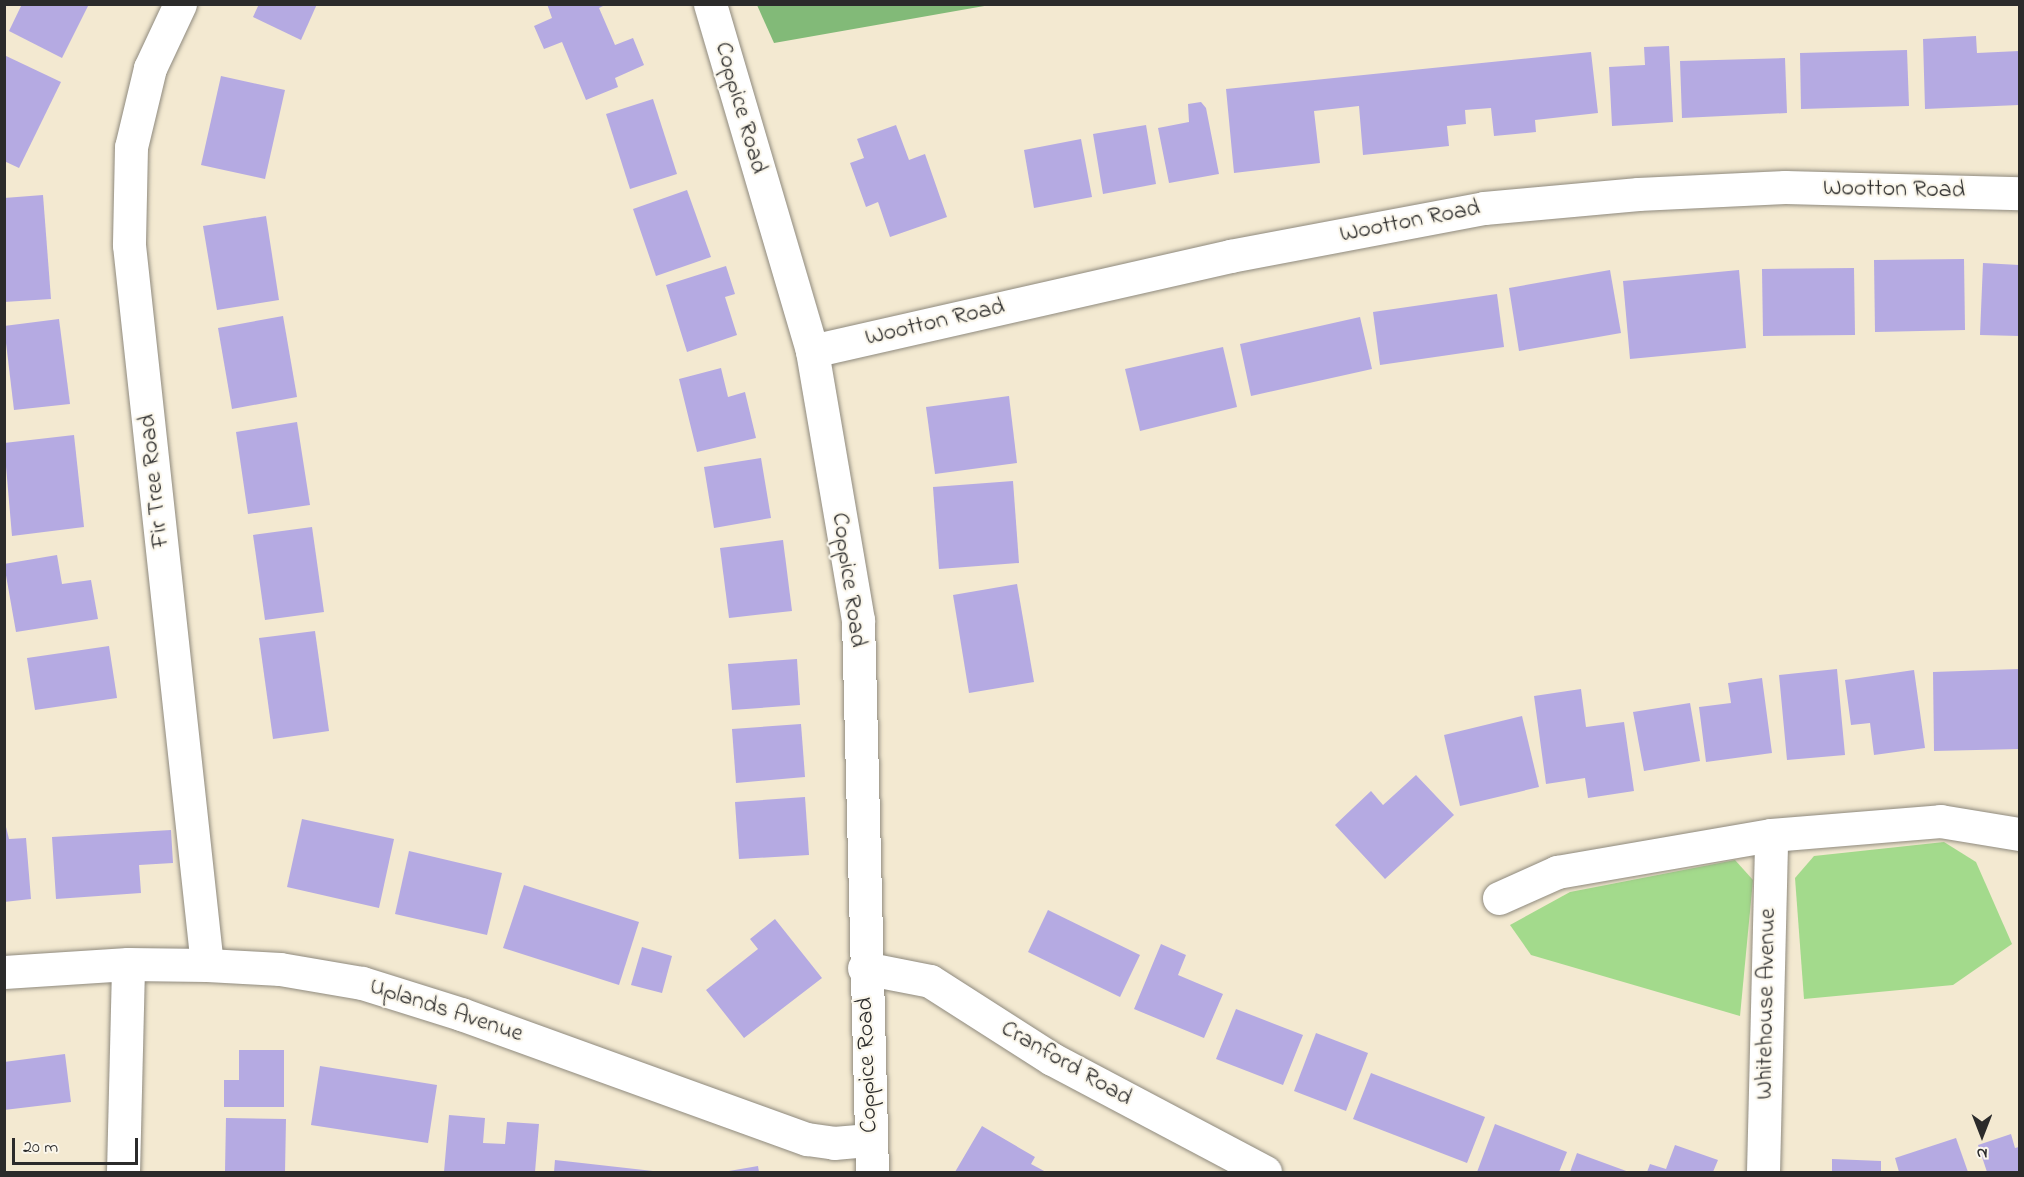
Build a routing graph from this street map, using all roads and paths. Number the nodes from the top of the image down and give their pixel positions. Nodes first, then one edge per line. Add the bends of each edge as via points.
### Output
1 (180, 4) edge
2 (710, 4) edge
3 (2019, 193) edge
4 (812, 351) junction
5 (2019, 834) edge
6 (1771, 835) junction
7 (1499, 898) dead end
8 (128, 964) junction
9 (207, 965) junction
10 (864, 968) junction
11 (4, 972) edge
12 (870, 1140) junction
13 (123, 1173) edge
14 (872, 1173) edge
15 (1265, 1173) edge
16 (1763, 1173) edge

1 - 9 street, Fir Tree Road via 150,68 131,147 129,245
2 - 4 street, Coppice Road
3 - 4 street, Wootton Road via 1785,187 1638,194 1484,208 1230,256
4 - 10 street, Coppice Road via 858,620
5 - 6 street via 1940,821
6 - 7 street via 1557,872
6 - 16 street, Whitehouse Avenue
8 - 9 street, Uplands Avenue
8 - 11 street, Uplands Avenue
8 - 13 street
9 - 12 street, Uplands Avenue via 280,969 362,983 461,1014 807,1139 834,1143
10 - 12 street, Coppice Road
10 - 15 street, Cranford Road via 930,981 1052,1059
12 - 14 street, Coppice Road

